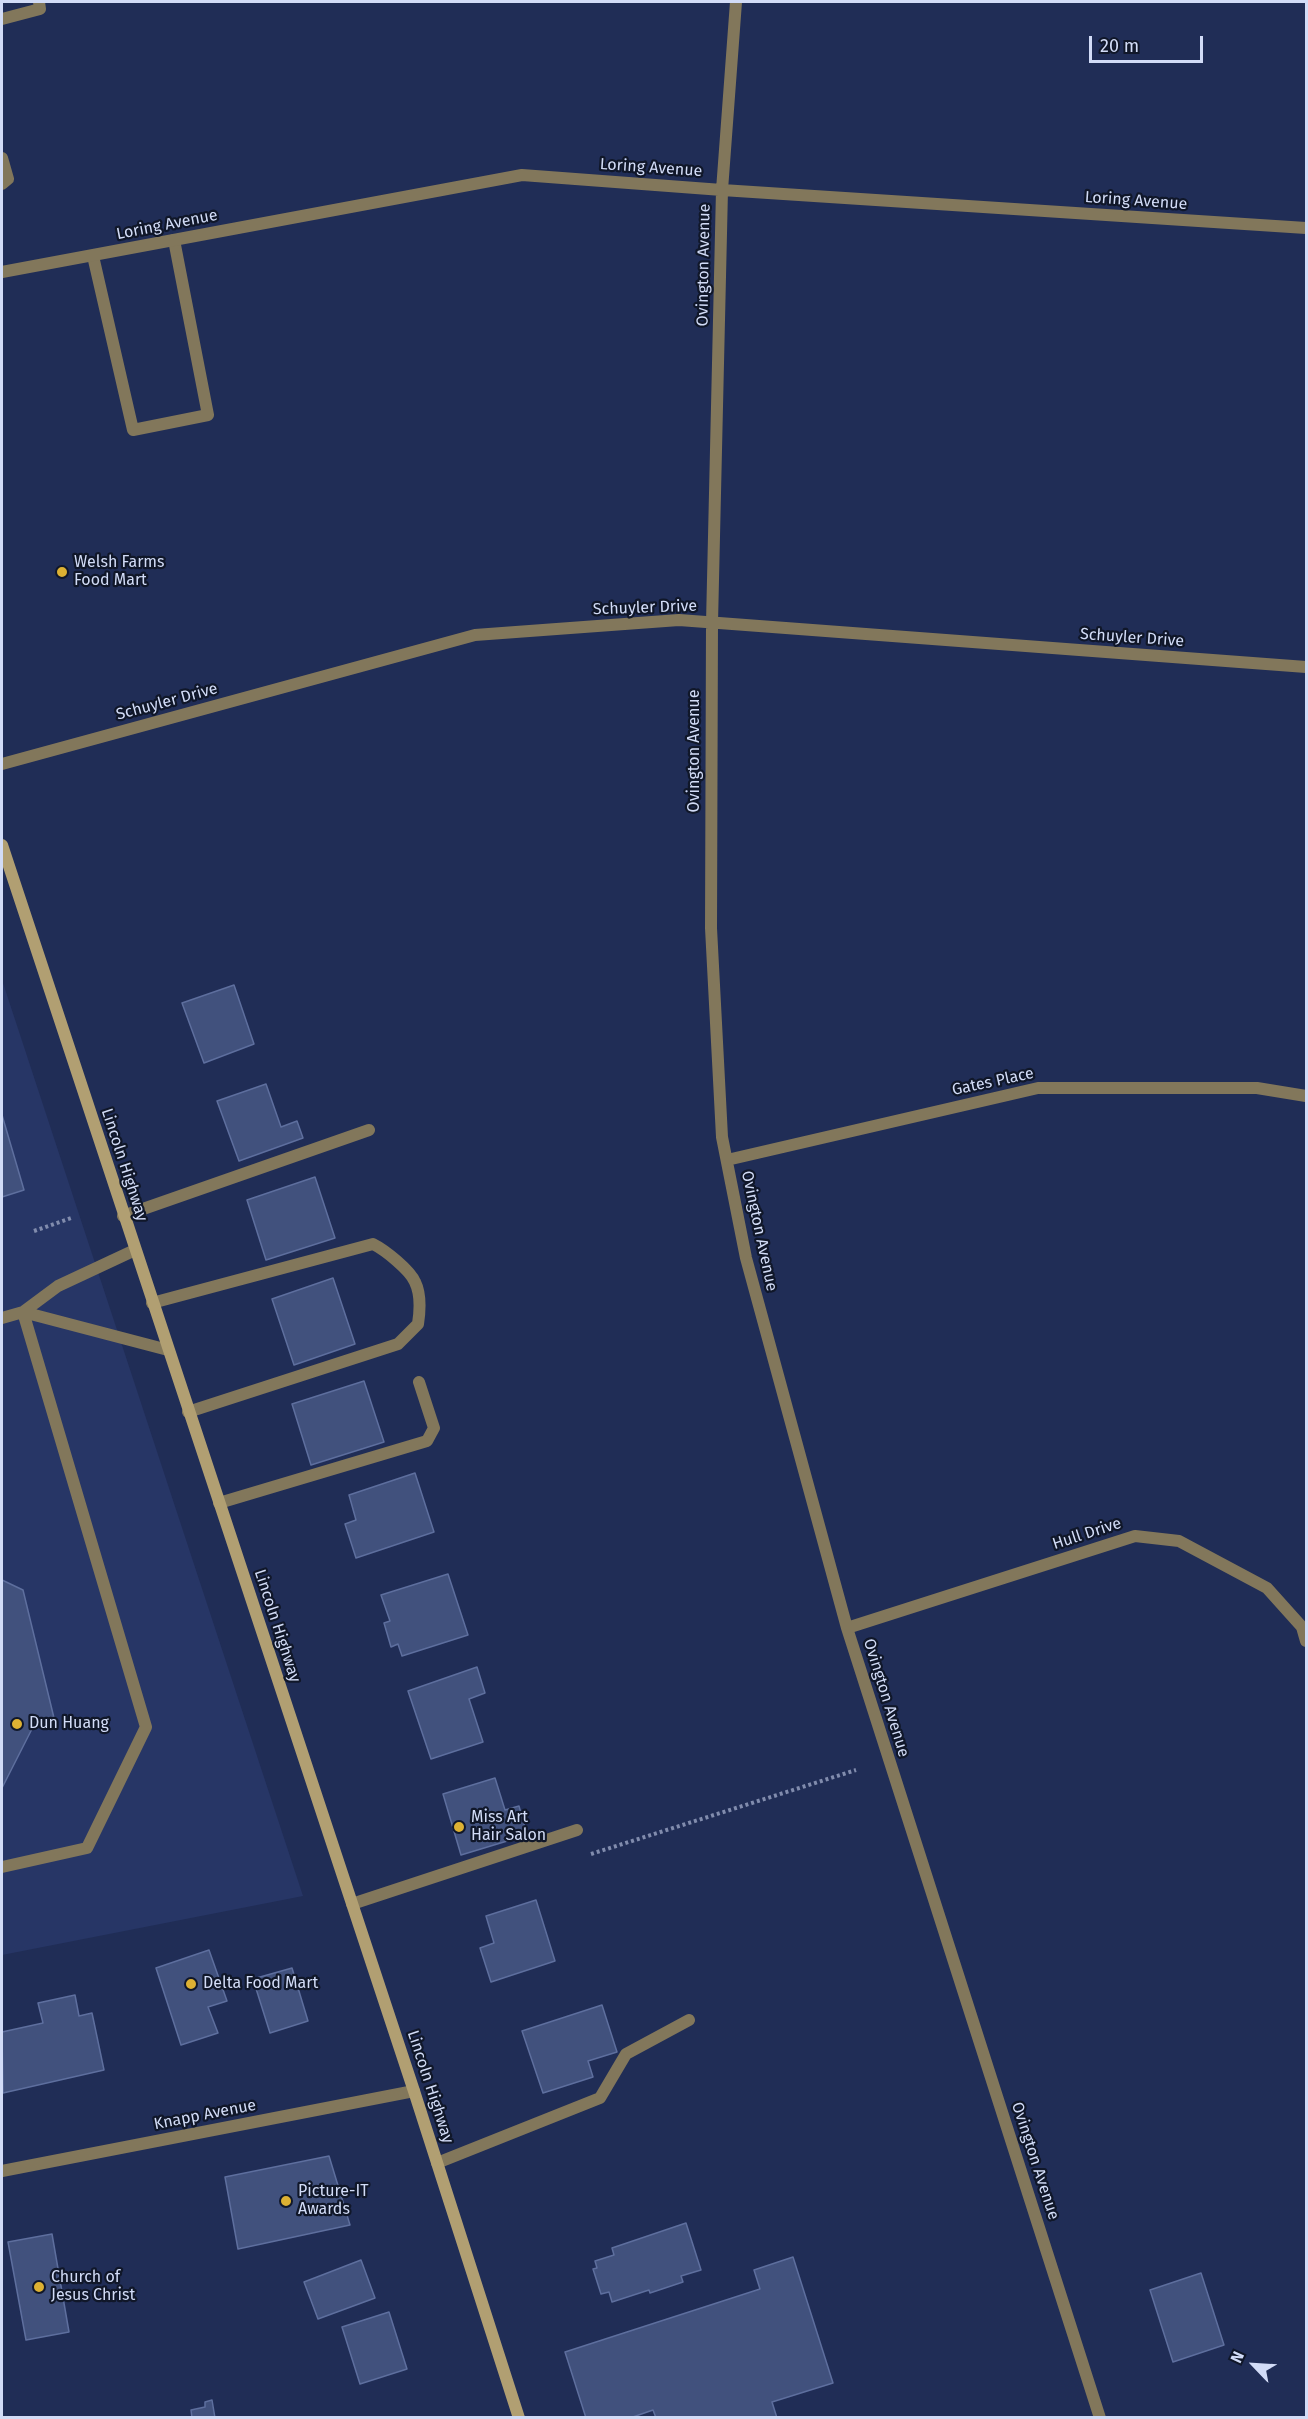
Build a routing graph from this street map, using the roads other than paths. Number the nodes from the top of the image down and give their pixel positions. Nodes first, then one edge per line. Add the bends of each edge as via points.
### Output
1 (39, 2) edge
2 (736, 2) edge
3 (2, 19) edge
4 (2, 158) edge
5 (2, 184) edge
6 (722, 190) junction
7 (1306, 228) edge
8 (174, 240) junction
9 (93, 256) junction
10 (2, 272) edge
11 (712, 623) junction
12 (1306, 667) edge
13 (2, 764) edge
14 (2, 845) edge
15 (1306, 1095) edge
16 (369, 1130) dead end
17 (727, 1160) junction
18 (123, 1216) junction
19 (135, 1250) junction
20 (152, 1303) junction
21 (23, 1312) junction
22 (2, 1317) edge
23 (168, 1350) junction
24 (419, 1382) dead end
25 (188, 1412) junction
26 (219, 1503) junction
27 (847, 1628) junction
28 (1306, 1641) edge
29 (577, 1830) dead end
30 (2, 1867) edge
31 (352, 1904) junction
32 (689, 2020) dead end
33 (414, 2091) junction
34 (437, 2163) junction
35 (2, 2171) edge
36 (519, 2418) edge
37 (1100, 2418) edge

1 - 3 street via 40,9
2 - 6 street, Ovington Avenue
4 - 5 street via 8,178
6 - 7 street, Loring Avenue
6 - 8 street, Loring Avenue via 522,175
6 - 11 street, Ovington Avenue
8 - 9 street, Loring Avenue
8 - 9 street via 208,415 133,430
9 - 10 street, Loring Avenue
11 - 12 street, Schuyler Drive
11 - 13 street, Schuyler Drive via 679,620 475,635
11 - 17 street, Ovington Avenue via 711,928 722,1137
14 - 18 main road, Lincoln Highway
15 - 17 street, Gates Place via 1257,1088 1038,1088
16 - 18 street
17 - 27 street, Ovington Avenue via 746,1258
18 - 19 main road, Lincoln Highway
19 - 20 main road, Lincoln Highway
19 - 21 street via 58,1286
20 - 23 main road, Lincoln Highway
20 - 25 street via 373,1244 386,1250 415,1281 420,1306 418,1324 398,1344
21 - 22 street
21 - 23 street
21 - 30 street via 146,1727 87,1848
23 - 25 main road, Lincoln Highway
24 - 26 street via 434,1428 427,1441
25 - 26 main road, Lincoln Highway
26 - 31 main road, Lincoln Highway
27 - 28 street, Hull Drive via 1135,1536 1179,1541 1267,1588 1302,1627
27 - 37 street, Ovington Avenue
29 - 31 street
31 - 33 main road, Lincoln Highway
32 - 34 street via 626,2054 600,2098
33 - 34 main road, Lincoln Highway
33 - 35 street, Knapp Avenue
34 - 36 main road, Lincoln Highway

